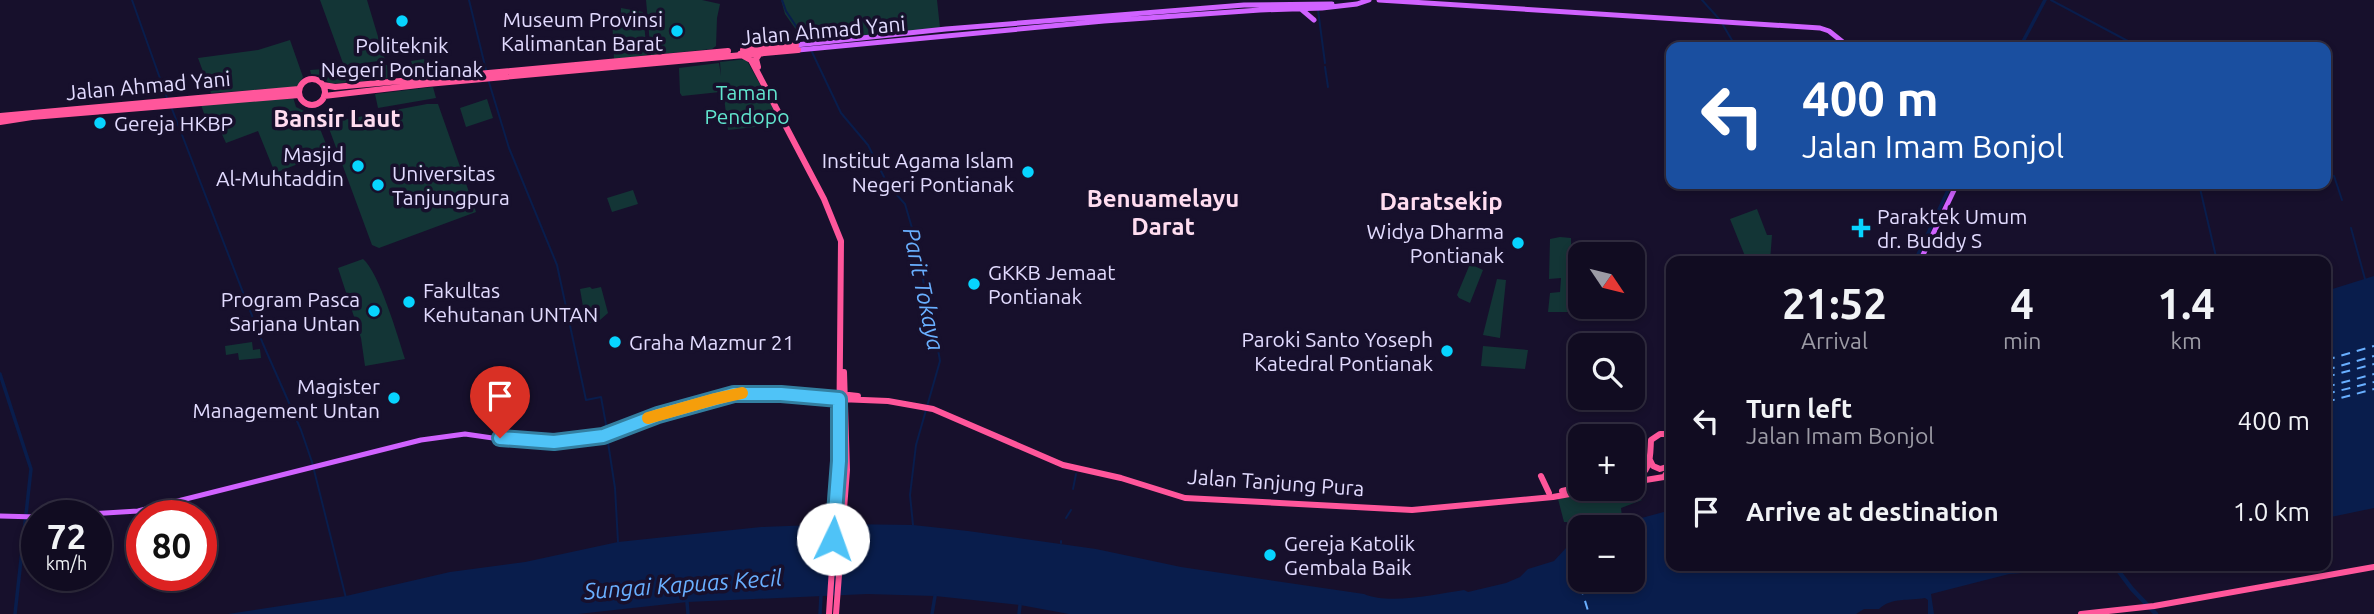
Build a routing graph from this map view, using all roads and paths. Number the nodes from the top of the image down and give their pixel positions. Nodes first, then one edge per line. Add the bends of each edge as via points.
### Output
1 (1366, 1) edge
2 (1381, 1) edge
3 (1314, 6) junction
4 (1230, 9) junction
5 (1301, 9) junction
6 (1314, 20) dead end
7 (1842, 42) edge
8 (797, 47) junction
9 (760, 53) junction
10 (740, 54) junction
11 (488, 76) junction
12 (765, 84) junction
13 (323, 85) junction
14 (335, 90) junction
15 (299, 92) junction
16 (324, 96) junction
17 (147, 105) junction
18 (0, 116) edge
19 (0, 122) edge
20 (1955, 189) edge
21 (1922, 256) edge
22 (842, 397) junction
23 (1666, 434) edge
24 (1650, 460) junction
25 (1666, 469) edge
26 (1645, 473) edge
27 (1666, 474) edge
28 (1541, 476) dead end
29 (1645, 477) edge
30 (1568, 490) edge
31 (1568, 492) edge
32 (1553, 493) junction
33 (112, 513) edge
34 (0, 516) edge
35 (21, 517) edge
36 (2374, 567) edge
37 (829, 614) edge
38 (836, 614) edge
39 (2081, 614) edge

1 - 3 main road
2 - 7 main road via 1825,29
3 - 4 main road, Jalan Ahmad Yani
3 - 5 main road, Jalan Ahmad Yani
4 - 5 main road, Jalan Ahmad Yani
4 - 8 main road, Jalan Ahmad Yani
5 - 6 main road
8 - 9 highway, Jalan Ahmad Yani
8 - 11 highway, Jalan Ahmad Yani
9 - 10 highway, Jalan Ahmad Yani
9 - 12 highway via 756,64
10 - 11 highway, Jalan Ahmad Yani
10 - 12 highway via 750,59
11 - 14 highway, Jalan Ahmad Yani
12 - 22 highway via 843,234
13 - 14 highway
13 - 15 highway via 308,79
13 - 16 highway
14 - 16 highway
15 - 16 highway via 309,106 320,103
15 - 17 highway, Jalan Ahmad Yani
17 - 18 highway, Jalan Ahmad Yani
17 - 19 highway, Jalan Ahmad Yani
20 - 21 main road
22 - 32 highway, Jalan Tanjung Pura via 924,405 1057,459 1178,493 1412,510
22 - 33 main road via 734,394 607,434 545,442 465,434 421,440 138,511
22 - 37 highway
22 - 38 highway via 848,470
23 - 24 highway via 1651,440
24 - 25 highway via 1653,466
24 - 26 highway
27 - 29 highway
28 - 32 highway
30 - 32 highway
31 - 32 highway
34 - 35 main road
36 - 39 highway

